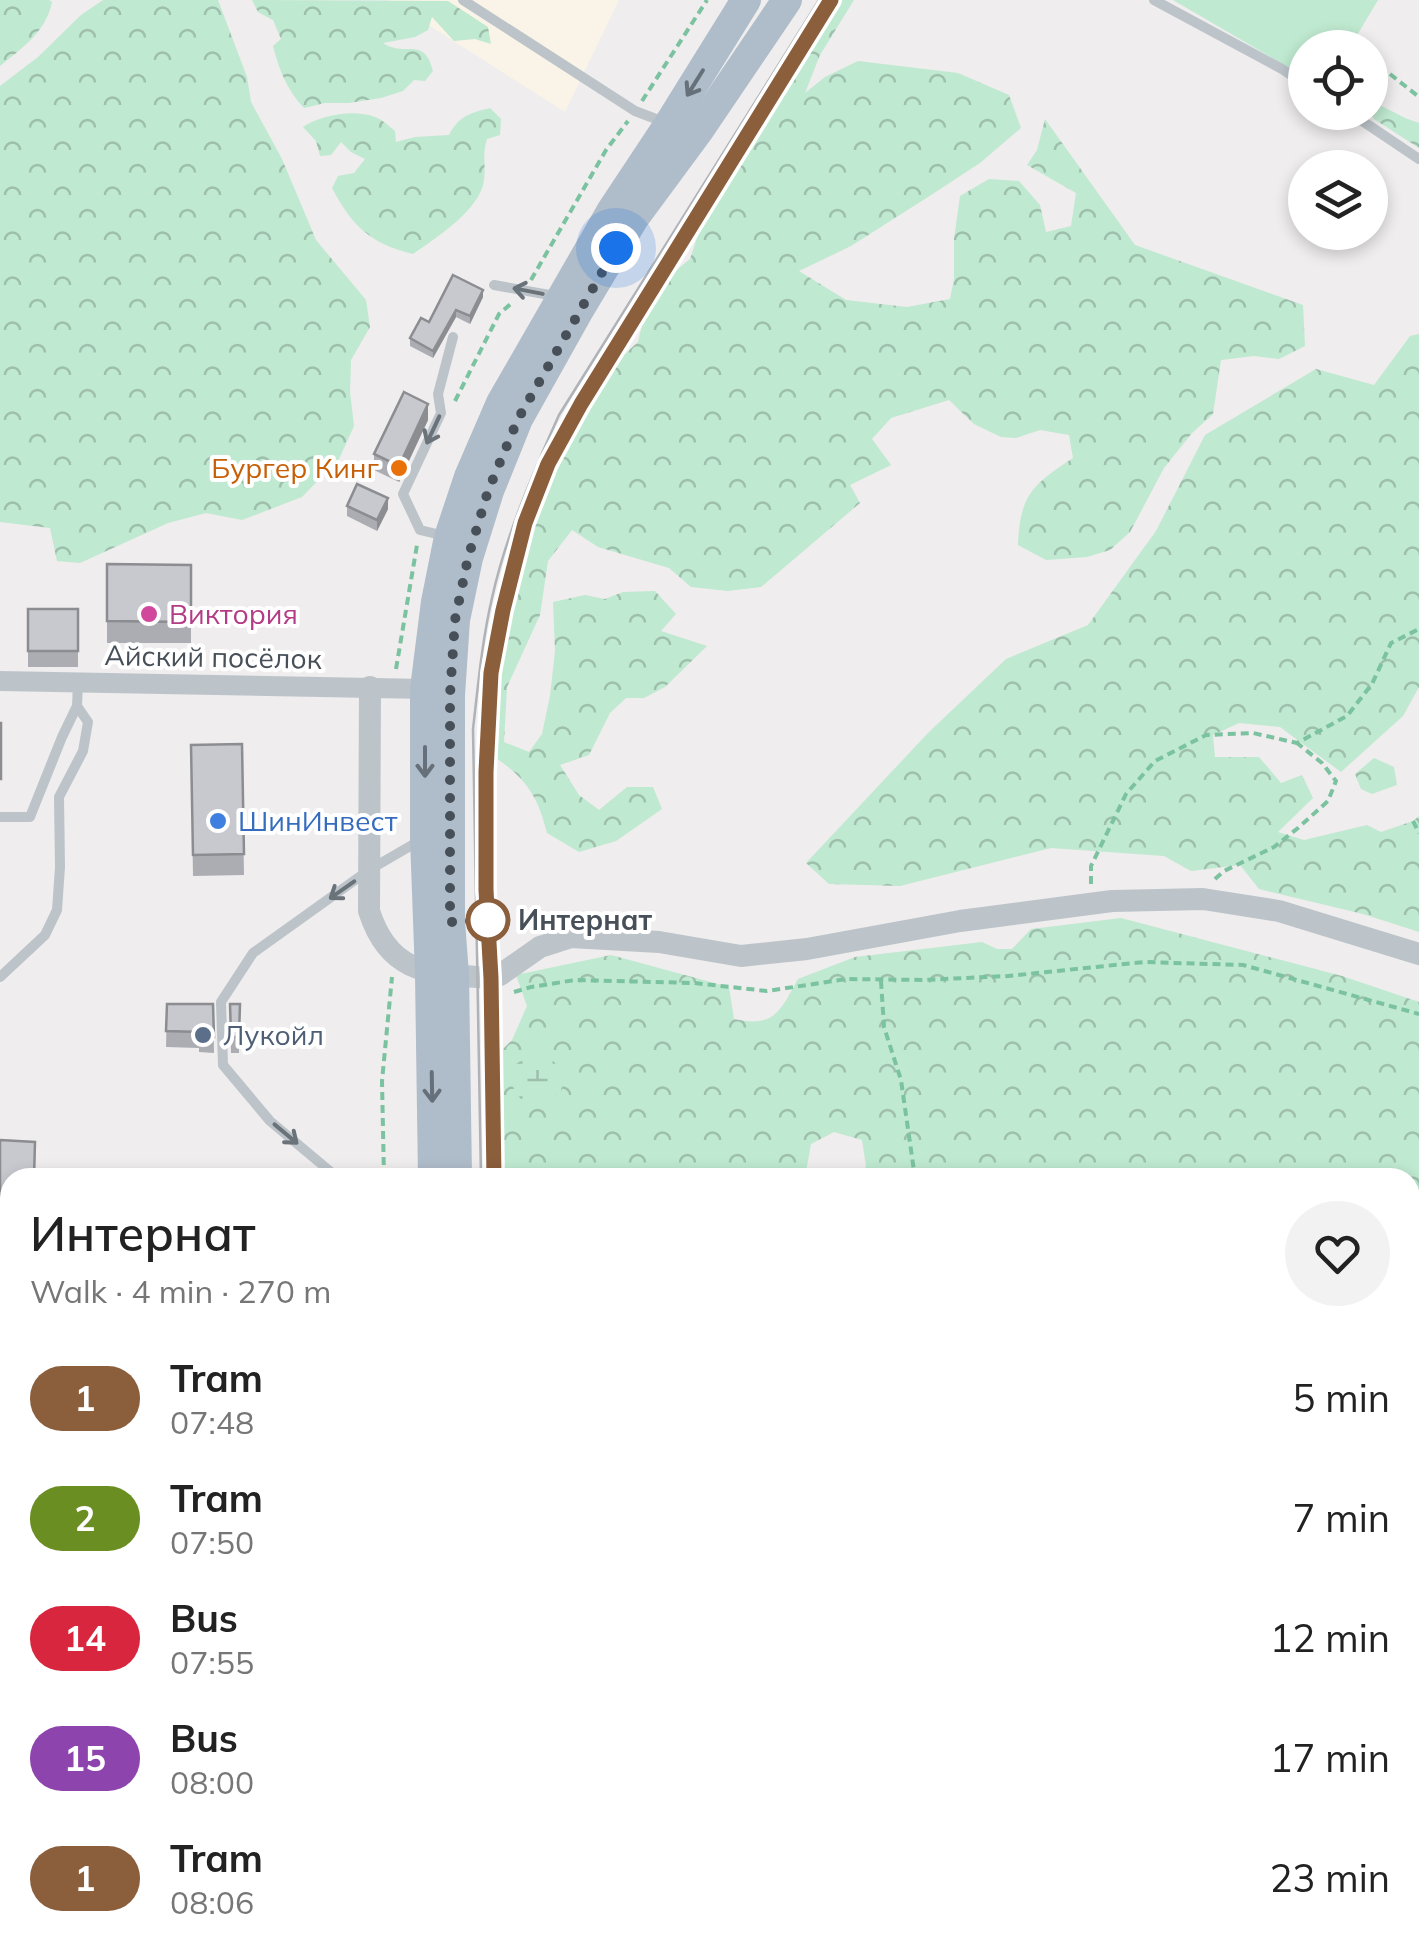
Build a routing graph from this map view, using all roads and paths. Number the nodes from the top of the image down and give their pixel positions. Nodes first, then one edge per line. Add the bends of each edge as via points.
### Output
1 (463, 0) edge
2 (746, 0) edge
3 (787, 0) edge
4 (1154, 0) edge
5 (1288, 73) edge
6 (1390, 74) dead end
7 (1419, 98) edge
8 (669, 124) junction
9 (1376, 130) edge
10 (1419, 159) edge
11 (494, 285) dead end
12 (561, 298) junction
13 (452, 337) dead end
14 (449, 537) junction
15 (1419, 629) edge
16 (0, 681) edge
17 (78, 683) junction
18 (370, 687) junction
19 (425, 689) junction
20 (77, 706) junction
21 (1297, 743) junction
22 (0, 817) edge
23 (1413, 821) dead end
24 (1419, 833) edge
25 (424, 838) junction
26 (370, 870) junction
27 (1203, 899) junction
28 (1090, 904) junction
29 (1419, 954) edge
30 (430, 971) junction
31 (0, 977) edge
32 (881, 980) junction
33 (500, 996) dead end
34 (1419, 1014) edge
35 (326, 1168) edge
36 (433, 1168) edge
37 (456, 1168) edge
38 (914, 1168) edge

1 - 8 lane via 635,111
2 -> 8 main road
3 - 30 main road via 634,218 518,419 488,491 455,620 450,922
4 - 5 lane
6 - 7 path
8 - 12 main road
9 - 10 lane
12 -> 11 lane
12 - 14 main road via 501,403
13 -> 14 lane via 438,394 441,413 403,494 420,530
14 - 19 main road
15 - 21 path via 1391,643 1348,716
16 - 17 street, Айский посёлок
17 - 18 street, Айский посёлок
17 - 20 lane
18 - 19 street, Айский посёлок
18 - 26 street
19 -> 25 main road
20 - 22 lane via 30,817
20 - 31 lane via 88,722 83,751 59,798 57,910 45,935
21 - 27 path via 1336,780 1328,801 1274,847 1224,871
21 - 28 path via 1253,734 1206,735 1155,761 1126,794 1091,866
23 - 24 path
25 - 26 lane
25 - 30 main road
26 - 30 street via 375,929 394,956
26 -> 35 lane via 253,954 220,1002 223,1065 270,1121
27 - 28 street
27 - 29 street via 1279,912
28 - 30 street via 741,956 571,937 540,948 500,976
30 -> 36 main road
30 - 37 main road
32 - 33 path via 767,991 575,980
32 - 34 path via 1144,962 1243,964
32 - 38 path via 884,1027 901,1080

